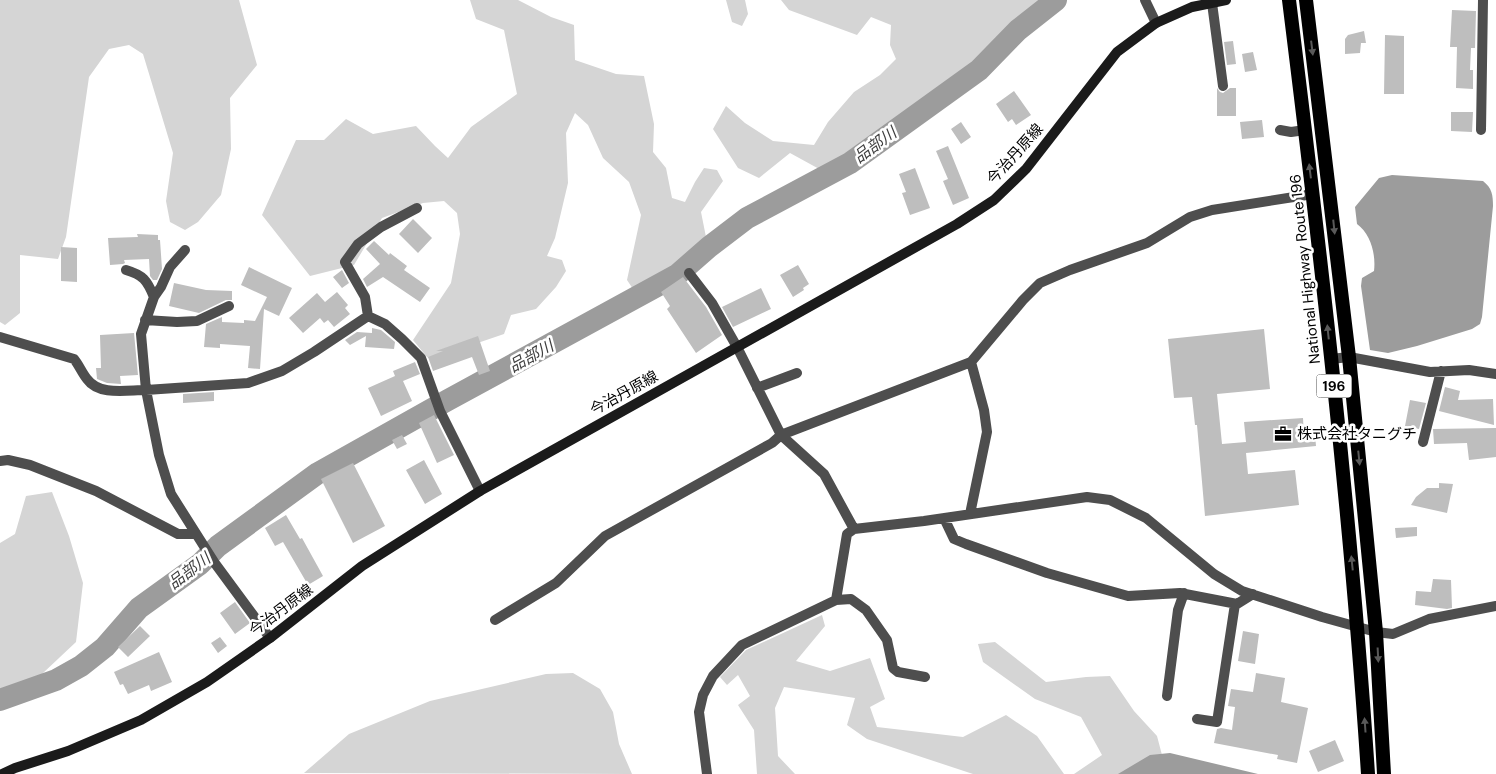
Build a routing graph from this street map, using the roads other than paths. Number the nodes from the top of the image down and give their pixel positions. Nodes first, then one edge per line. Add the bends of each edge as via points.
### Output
1 (1144, 0) edge
2 (1226, 0) edge
3 (1288, 0) edge
4 (1306, 0) edge
5 (1483, 0) edge
6 (1212, 3) junction
7 (1156, 23) junction
8 (1223, 86) dead end
9 (1280, 130) dead end
10 (1305, 130) junction
11 (1481, 130) dead end
12 (1313, 194) junction
13 (417, 208) dead end
14 (185, 250) dead end
15 (126, 270) dead end
16 (689, 273) dead end
17 (154, 297) junction
18 (229, 306) dead end
19 (368, 316) junction
20 (145, 320) junction
21 (0, 337) edge
22 (737, 347) junction
23 (1349, 357) junction
24 (1331, 358) junction
25 (971, 362) junction
26 (1441, 371) junction
27 (797, 373) dead end
28 (1496, 374) edge
29 (757, 388) junction
30 (146, 390) junction
31 (781, 435) junction
32 (1423, 442) dead end
33 (0, 461) edge
34 (480, 491) junction
35 (970, 514) junction
36 (944, 518) junction
37 (854, 529) junction
38 (196, 534) junction
39 (1184, 593) junction
40 (1253, 594) junction
41 (836, 600) junction
42 (1235, 604) junction
43 (1496, 606) edge
44 (495, 620) dead end
45 (1358, 627) junction
46 (1376, 632) junction
47 (270, 638) junction
48 (925, 677) dead end
49 (1167, 696) dead end
50 (1197, 719) dead end
51 (2, 774) edge
52 (707, 774) edge
53 (1368, 774) edge
54 (1384, 774) edge

1 - 7 street
2 - 6 main road, 今治丹原線
3 - 10 highway, National Highway Route 196 / 196
4 -> 23 highway, 196
5 - 11 street
6 - 7 main road, 今治丹原線 via 1192,7
6 - 8 street
7 - 22 main road, 今治丹原線 via 1117,52 1026,169 994,200 958,224
9 - 10 street
12 -> 10 highway, National Highway Route 196 / 196
24 -> 12 highway, National Highway Route 196 / 196
12 - 25 street via 1212,210 1190,217 1147,243 1040,283
13 - 19 street via 381,226 358,244 345,262 365,297
14 - 17 street via 170,267
15 - 17 street via 140,274
16 - 22 street
17 - 20 street
18 - 20 street via 197,321
19 - 30 street via 282,372 248,383
19 - 34 street via 386,324 421,358 440,411
20 - 30 street via 141,334
21 - 30 street via 74,359 87,379 100,390
22 - 29 street
22 - 34 main road, 今治丹原線
23 - 24 street
23 - 26 street via 1430,372
23 -> 46 highway, 196
45 -> 24 highway, National Highway Route 196 / 196
25 - 31 street
25 - 35 street via 987,432
26 - 28 street via 1469,370
26 - 32 street
27 - 29 street
29 - 31 street
30 - 38 street via 159,455 171,494
31 - 37 street via 824,474
31 - 44 street via 604,536 556,583
33 - 38 street via 30,465 96,492 178,534
34 - 47 main road, 今治丹原線 via 362,566
35 - 36 street
35 - 40 street via 1087,496 1110,500 1146,518 1214,574
36 - 37 street
36 - 39 street via 954,539 1046,573 1128,596
37 - 41 street via 847,534
38 - 47 street
39 - 42 street
39 - 49 street via 1178,610
40 - 42 street
40 - 45 street
41 - 48 street via 851,599 866,610 887,640 893,668
41 - 52 street via 742,645 713,676 699,712
42 - 50 street via 1217,722
43 - 46 street via 1428,620 1393,634
45 - 46 street
53 -> 45 highway, National Highway Route 196 / 196
46 -> 54 highway, 196
47 - 51 main road, 今治丹原線 via 208,682 141,720 68,752

